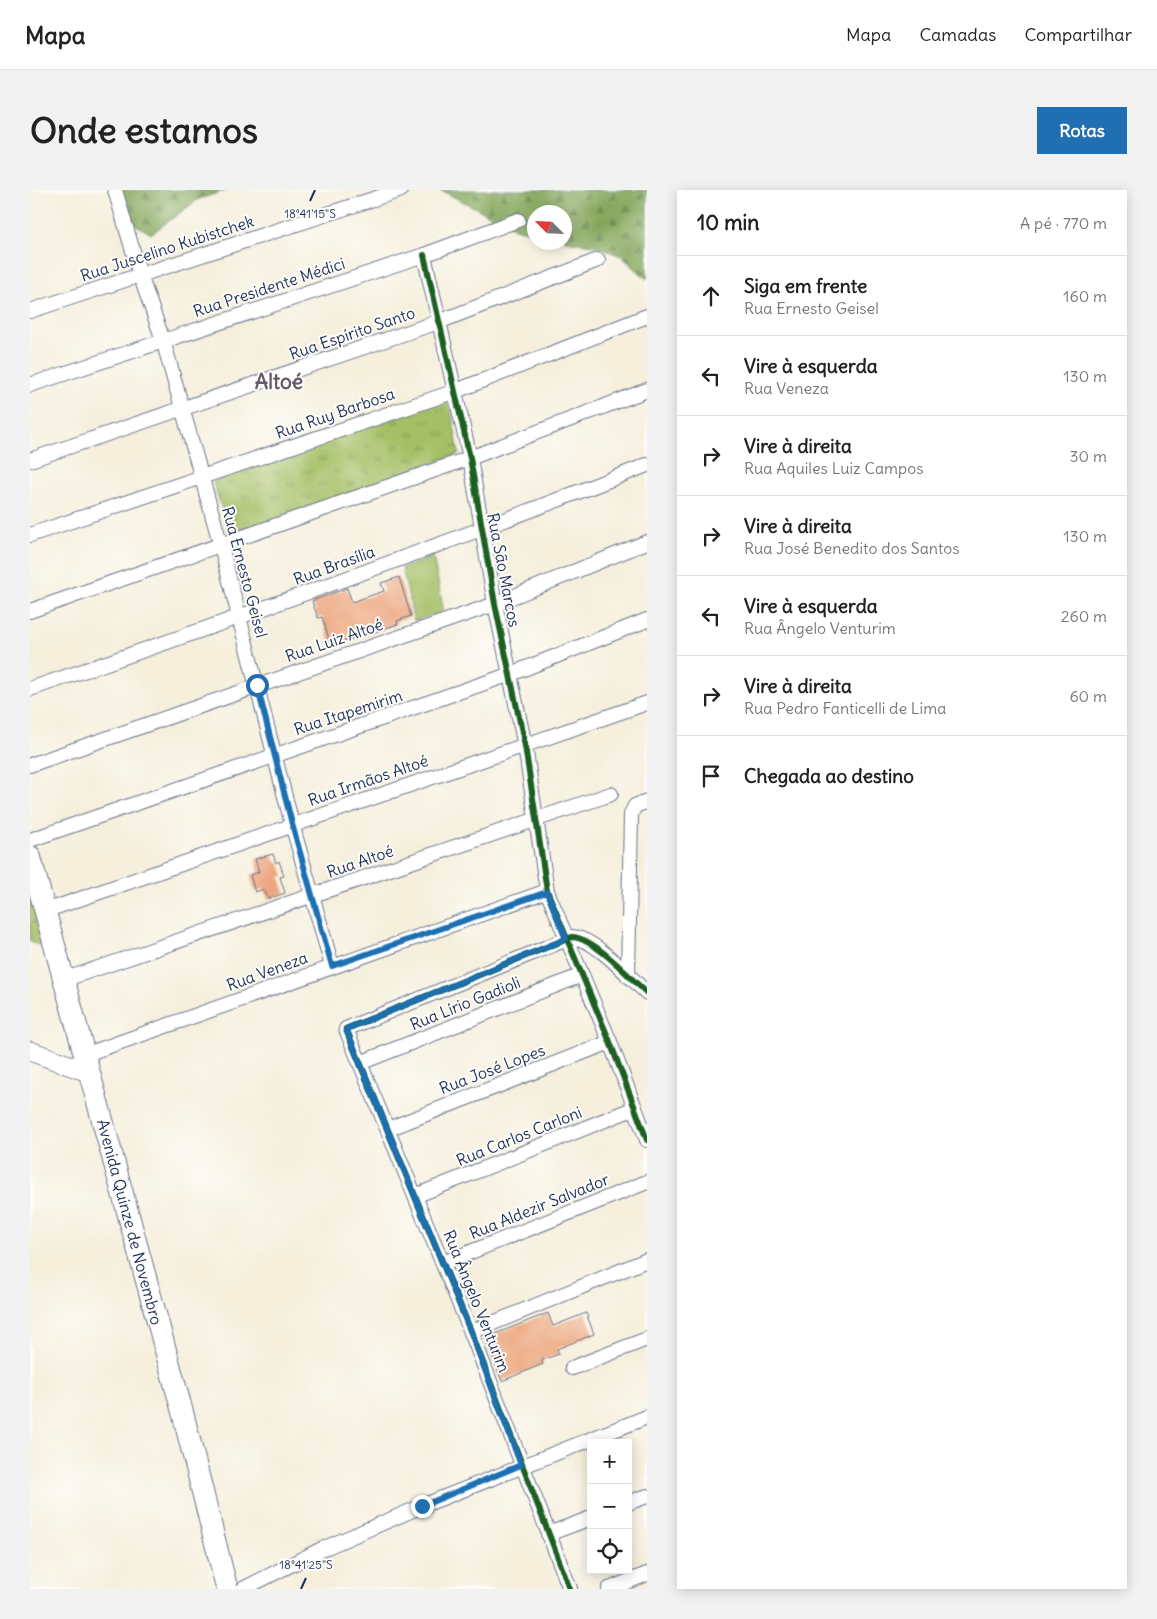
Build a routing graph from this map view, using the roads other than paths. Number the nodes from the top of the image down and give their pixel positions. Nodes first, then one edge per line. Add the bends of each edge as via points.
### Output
1 (115, 190) edge
2 (400, 190) edge
3 (518, 220) dead end
4 (424, 255) junction
5 (598, 260) dead end
6 (140, 274) junction
7 (30, 311) edge
8 (647, 316) edge
9 (441, 321) junction
10 (163, 340) junction
11 (30, 385) edge
12 (456, 390) junction
13 (647, 390) edge
14 (182, 409) junction
15 (470, 458) junction
16 (30, 460) edge
17 (647, 466) edge
18 (200, 478) junction
19 (482, 531) junction
20 (30, 534) edge
21 (647, 542) edge
22 (221, 546) junction
23 (495, 604) junction
24 (30, 611) edge
25 (240, 618) junction
26 (647, 620) edge
27 (511, 674) junction
28 (257, 685) junction
29 (30, 689) edge
30 (647, 703) edge
31 (525, 746) junction
32 (275, 755) junction
33 (30, 765) edge
34 (611, 794) dead end
35 (647, 801) edge
36 (537, 819) junction
37 (292, 824) junction
38 (30, 840) edge
39 (30, 856) edge
40 (547, 892) junction
41 (312, 895) junction
42 (45, 911) junction
43 (566, 939) junction
44 (332, 966) junction
45 (582, 975) junction
46 (628, 976) junction
47 (63, 980) junction
48 (647, 993) edge
49 (610, 1042) junction
50 (30, 1051) edge
51 (86, 1063) junction
52 (360, 1063) junction
53 (635, 1108) junction
54 (388, 1129) junction
55 (647, 1140) edge
56 (647, 1182) edge
57 (415, 1196) junction
58 (647, 1260) edge
59 (443, 1263) junction
60 (471, 1332) junction
61 (647, 1339) edge
62 (572, 1368) dead end
63 (647, 1417) edge
64 (521, 1465) junction
65 (647, 1496) edge
66 (632, 1502) edge
67 (587, 1519) edge
68 (548, 1534) junction
69 (647, 1574) edge
70 (227, 1589) edge
71 (243, 1589) edge
72 (570, 1589) edge
73 (609, 1589) edge

1 - 6 street, Rua Ernesto Geisel
2 - 6 street, Rua Juscelino Kubistchek
3 - 4 street, Rua Presidente Médici
4 - 9 street, Rua São Marcos
4 - 10 street, Rua Presidente Médici
5 - 9 street, Rua Espírito Santo
6 - 7 street, Rua Juscelino Kubistchek
6 - 10 street, Rua Ernesto Geisel
8 - 12 street, Rua Ruy Barbosa
9 - 12 street, Rua São Marcos
9 - 14 street, Rua Espírito Santo
10 - 11 street, Rua Presidente Médici
10 - 14 street, Rua Ernesto Geisel
12 - 15 street, Rua São Marcos
12 - 18 street, Rua Ruy Barbosa
13 - 15 street
14 - 16 street, Rua Espírito Santo
14 - 18 street, Rua Ernesto Geisel
15 - 19 street, Rua São Marcos
15 - 22 street
17 - 19 street, Rua Brasília
18 - 20 street, Rua Ruy Barbosa
18 - 22 street, Rua Ernesto Geisel
19 - 23 street, Rua São Marcos
19 - 25 street, Rua Brasília
21 - 23 street, Rua Luiz Altoé
22 - 24 street
22 - 25 street, Rua Ernesto Geisel
23 - 27 street, Rua São Marcos
23 - 28 street, Rua Luiz Altoé
25 - 28 street, Rua Ernesto Geisel
25 - 29 street, Rua Brasília
26 - 27 street, Rua Itapemirim
27 - 31 street, Rua São Marcos
27 - 32 street, Rua Itapemirim
28 - 32 street, Rua Ernesto Geisel
28 - 33 street, Rua Luiz Altoé
30 - 31 street, Rua Irmãos Altoé
31 - 36 street, Rua São Marcos
31 - 37 street, Rua Irmãos Altoé
32 - 37 street, Rua Ernesto Geisel
32 - 38 street, Rua Itapemirim
34 - 36 street, Rua Altoé
35 - 46 street via 635,806 632,814
36 - 40 street, Rua São Marcos
36 - 41 street, Rua Altoé
37 - 41 street, Rua Ernesto Geisel
37 - 42 street, Rua Irmãos Altoé
39 - 42 main road, Avenida Quinze de Novembro
40 - 43 street, Rua São Marcos
40 - 44 street, Rua Veneza
41 - 44 street, Rua Ernesto Geisel
41 - 47 street, Rua Altoé
42 - 47 main road, Avenida Quinze de Novembro
43 - 45 street, Rua São Marcos
43 - 46 street via 588,942
43 - 52 street, Rua Ângelo Venturim via 346,1029
44 - 51 street, Rua Veneza
45 - 49 street, Rua São Marcos
45 - 52 street, Rua Lírio Gadioli
46 - 48 street
47 - 51 main road, Avenida Quinze de Novembro
49 - 53 street, Rua São Marcos
49 - 54 street, Rua José Lopes
50 - 51 street
51 - 70 main road, Avenida Quinze de Novembro via 183,1414
52 - 54 street, Rua Ângelo Venturim
53 - 55 street, Rua São Marcos
53 - 57 street, Rua Carlos Carloni
54 - 57 street, Rua Ângelo Venturim
56 - 59 street, Rua Aldezir Salvador
57 - 59 street, Rua Ângelo Venturim
58 - 60 street
59 - 60 street, Rua Ângelo Venturim
60 - 64 street, Rua Ângelo Venturim
61 - 62 street
63 - 64 street
64 - 68 street, Rua Ângelo Venturim
64 - 71 street via 320,1550
65 - 66 street
67 - 68 street
68 - 72 street, Rua Ângelo Venturim
69 - 73 street

